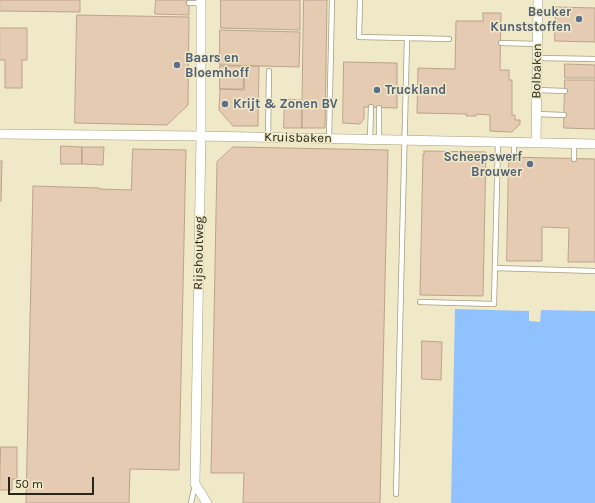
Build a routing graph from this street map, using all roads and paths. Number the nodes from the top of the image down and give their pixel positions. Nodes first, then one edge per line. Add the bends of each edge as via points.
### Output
1 (332, 0) edge
2 (360, 0) edge
3 (538, 0) edge
4 (201, 1) edge
5 (189, 3) dead end
6 (407, 38) junction
7 (449, 39) dead end
8 (501, 43) dead end
9 (538, 44) junction
10 (537, 58) junction
11 (595, 59) edge
12 (269, 71) dead end
13 (537, 90) junction
14 (565, 92) dead end
15 (371, 108) dead end
16 (379, 108) dead end
17 (536, 114) junction
18 (564, 115) dead end
19 (0, 134) edge
20 (201, 136) junction
21 (268, 138) junction
22 (329, 139) junction
23 (375, 140) junction
24 (404, 140) junction
25 (498, 142) junction
26 (514, 142) junction
27 (536, 142) junction
28 (574, 143) junction
29 (595, 144) edge
30 (514, 158) dead end
31 (574, 159) dead end
32 (495, 268) junction
33 (595, 271) edge
34 (420, 302) dead end
35 (195, 484) junction
36 (396, 494) dead end
37 (191, 503) edge
38 (207, 503) edge

1 - 22 lane
2 - 6 lane via 359,37
3 - 9 street, Bolbaken
4 - 5 lane
4 - 20 street, Rijshoutweg
6 - 7 lane
6 - 24 lane
8 - 9 lane
9 - 10 street, Bolbaken
10 - 11 lane
10 - 13 street, Bolbaken
12 - 21 lane
13 - 14 lane
13 - 17 street, Bolbaken
15 - 23 lane
16 - 23 lane
17 - 18 lane
17 - 27 street, Bolbaken
19 - 20 street, Kruisbaken
20 - 21 street, Kruisbaken
20 - 35 street, Rijshoutweg
21 - 22 street, Kruisbaken
22 - 23 street, Kruisbaken
23 - 24 street, Kruisbaken
24 - 25 street, Kruisbaken
24 - 36 lane
25 - 26 street, Kruisbaken
25 - 32 lane
26 - 27 street, Kruisbaken
26 - 30 lane
27 - 28 street, Kruisbaken
28 - 29 street, Kruisbaken
28 - 31 lane
32 - 33 lane
32 - 34 lane via 494,304
35 - 37 lane
35 - 38 street

